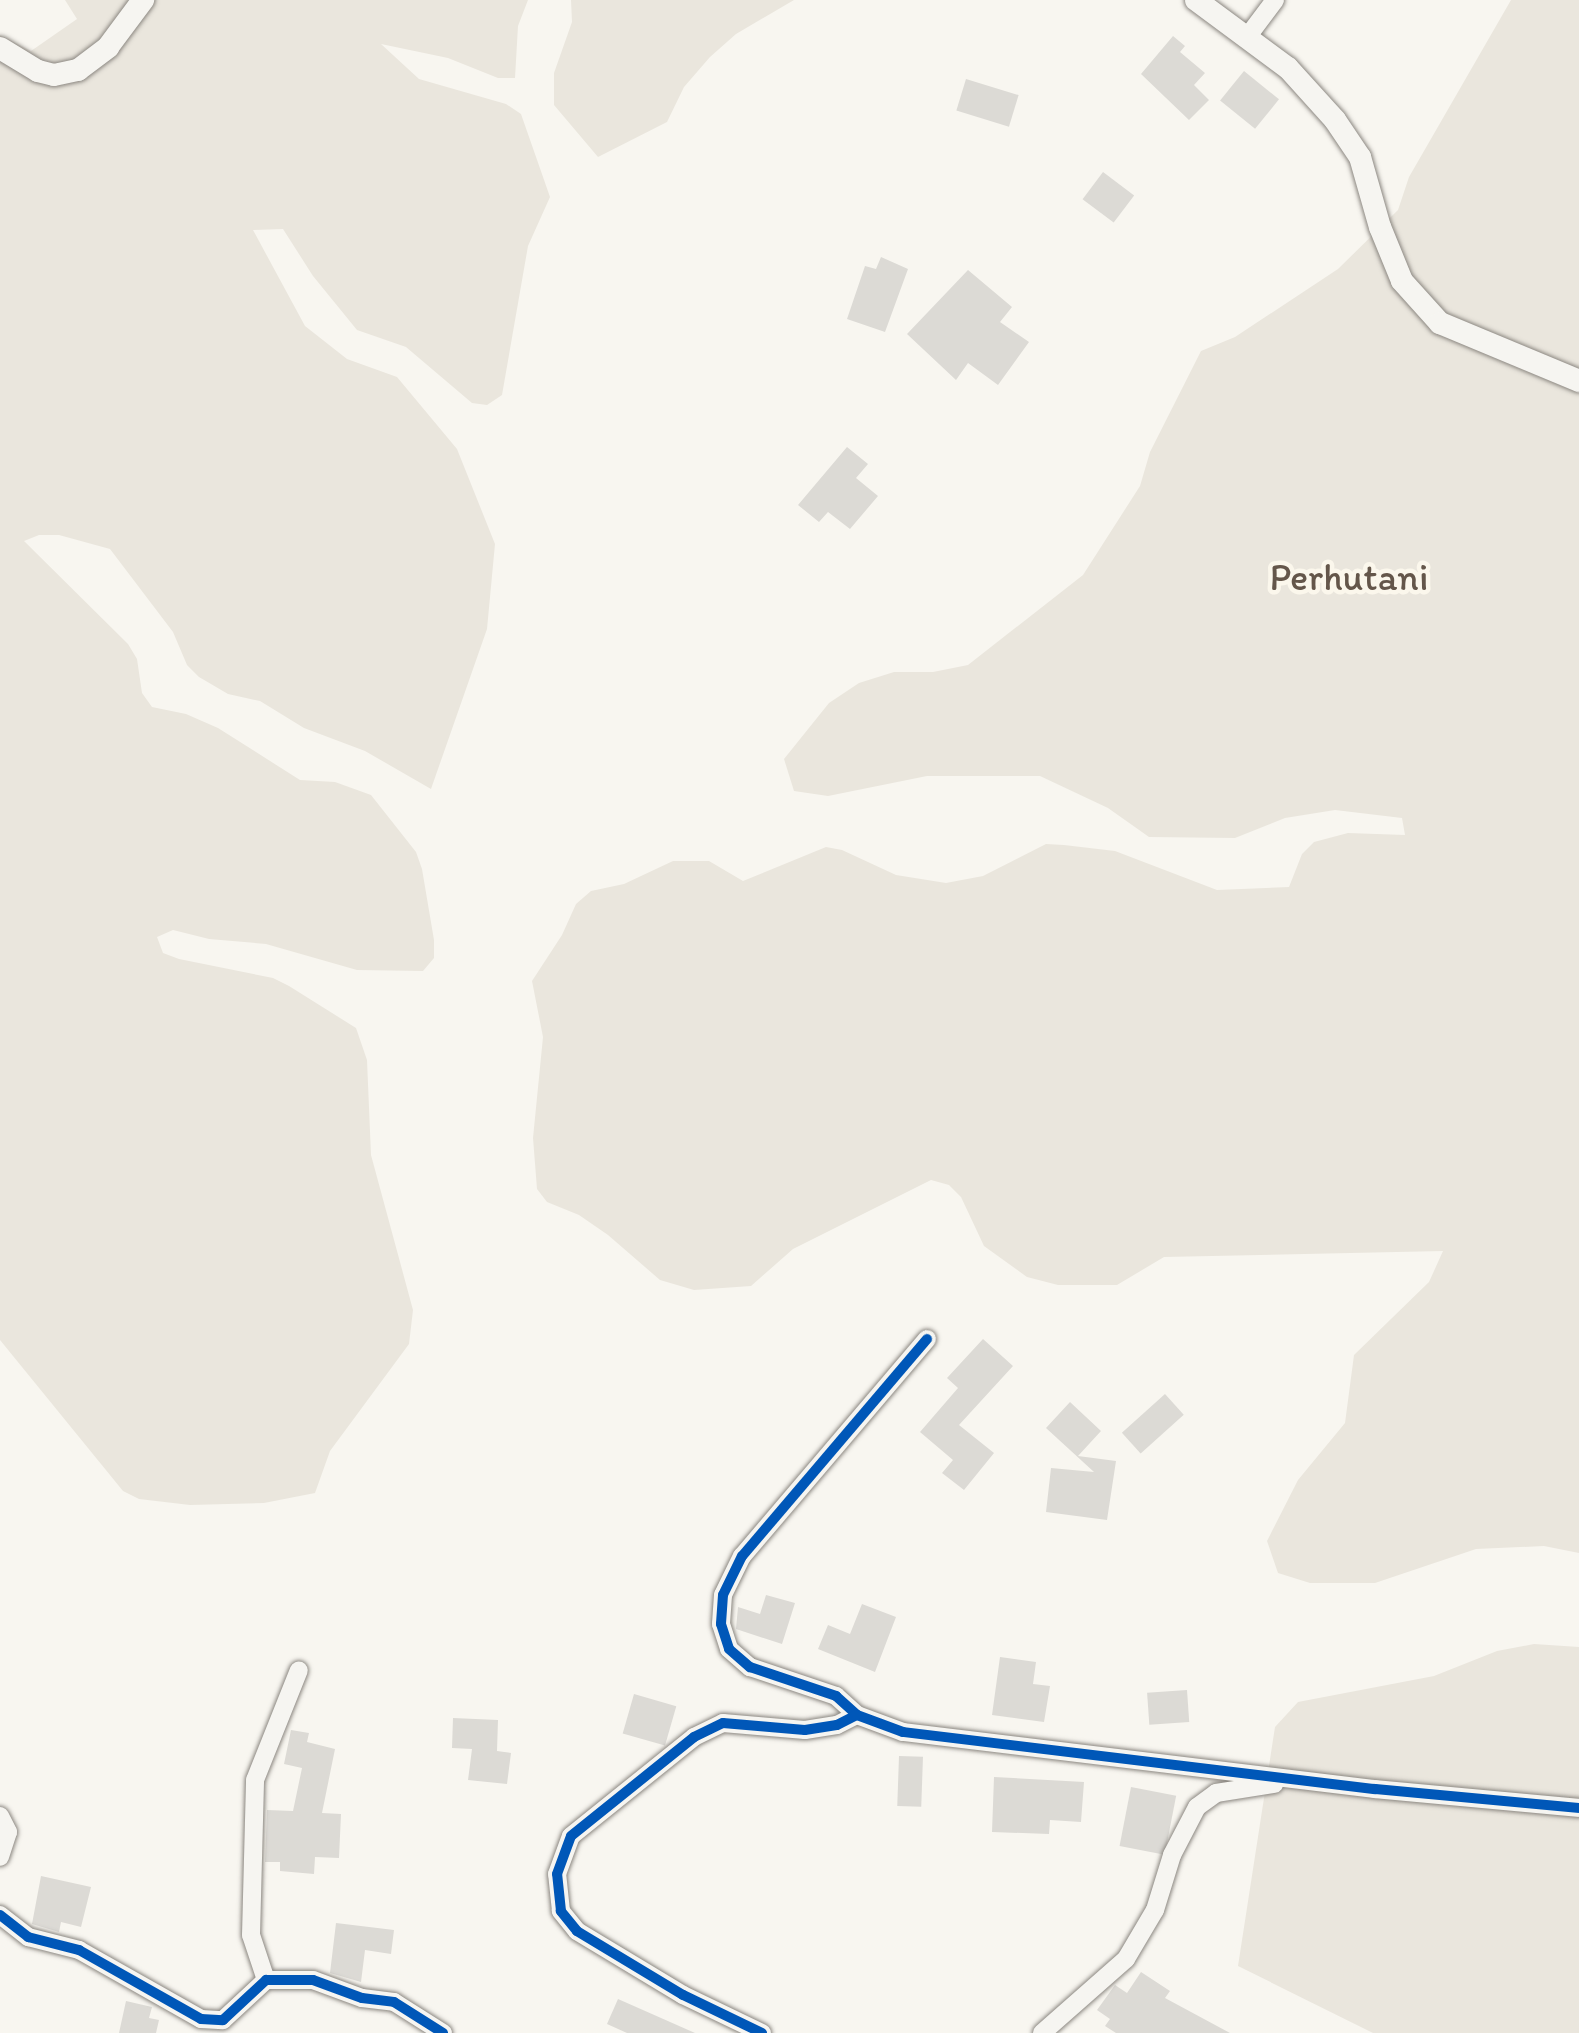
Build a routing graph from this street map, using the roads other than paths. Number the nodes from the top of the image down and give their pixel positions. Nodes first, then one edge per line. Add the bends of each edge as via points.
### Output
1 (143, 0) edge
2 (1196, 0) edge
3 (1276, 0) edge
4 (1248, 36) junction
5 (0, 48) edge
6 (1579, 381) edge
7 (927, 1339) dead end
8 (299, 1670) dead end
9 (858, 1715) junction
10 (1320, 1781) junction
11 (1579, 1808) edge
12 (0, 1816) edge
13 (0, 1857) edge
14 (0, 1915) edge
15 (266, 1980) junction
16 (759, 2031) edge
17 (443, 2033) edge
18 (1042, 2033) edge

1 - 5 main road via 108,47 78,70 38,71
2 - 4 main road
3 - 4 street
4 - 6 main road via 1336,120 1360,157 1402,281 1440,323
7 - 9 street via 742,1556 723,1596 721,1624 729,1649 750,1666 836,1696
8 - 15 street via 255,1780 251,1936
9 - 10 street via 902,1732
9 - 16 street via 806,1730 722,1723 694,1737 570,1836 557,1874 561,1911 578,1932
10 - 11 street
10 - 18 street via 1216,1792 1196,1807 1155,1910 1126,1960
12 - 13 street via 8,1832
14 - 15 street via 28,1937 79,1950 201,2019 223,2020
15 - 17 street via 313,1980 394,2002

